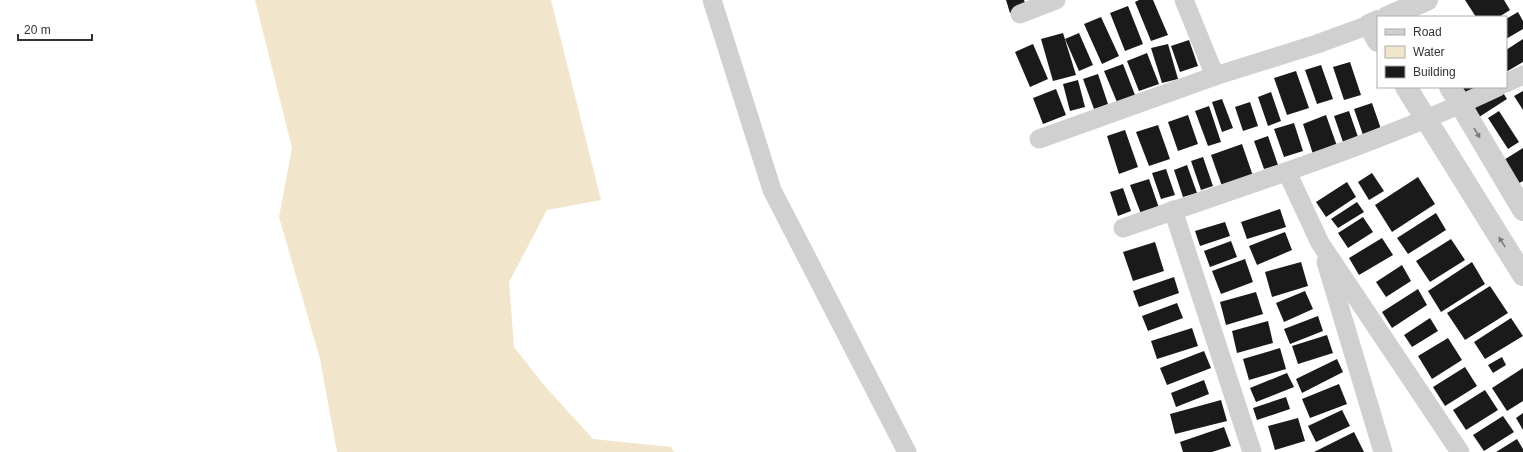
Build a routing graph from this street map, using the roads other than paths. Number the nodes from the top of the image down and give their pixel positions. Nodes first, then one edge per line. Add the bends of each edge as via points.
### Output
1 (712, 0) edge
2 (1056, 0) edge
3 (1184, 0) edge
4 (1427, 0) edge
5 (1020, 14) dead end
6 (1399, 16) edge
7 (1377, 25) edge
8 (1523, 75) edge
9 (1215, 76) junction
10 (1507, 83) edge
11 (1407, 88) edge
12 (1493, 88) edge
13 (1455, 96) edge
14 (1426, 120) junction
15 (1039, 139) dead end
16 (1287, 172) junction
17 (1173, 210) junction
18 (1523, 210) edge
19 (1123, 228) dead end
20 (1320, 243) junction
21 (1523, 275) edge
22 (907, 452) edge
23 (1252, 452) edge
24 (1383, 452) edge
25 (1460, 452) edge

1 - 22 street via 772,190
2 - 5 street
3 - 9 street
4 - 6 street
7 - 9 street
8 - 10 street
9 - 15 street
11 - 14 street
12 - 13 street
13 - 14 street
13 -> 18 street
14 - 16 street
21 -> 14 street
16 - 17 street
16 - 20 street
17 - 19 street
17 - 23 street
20 - 24 street
20 - 25 street

